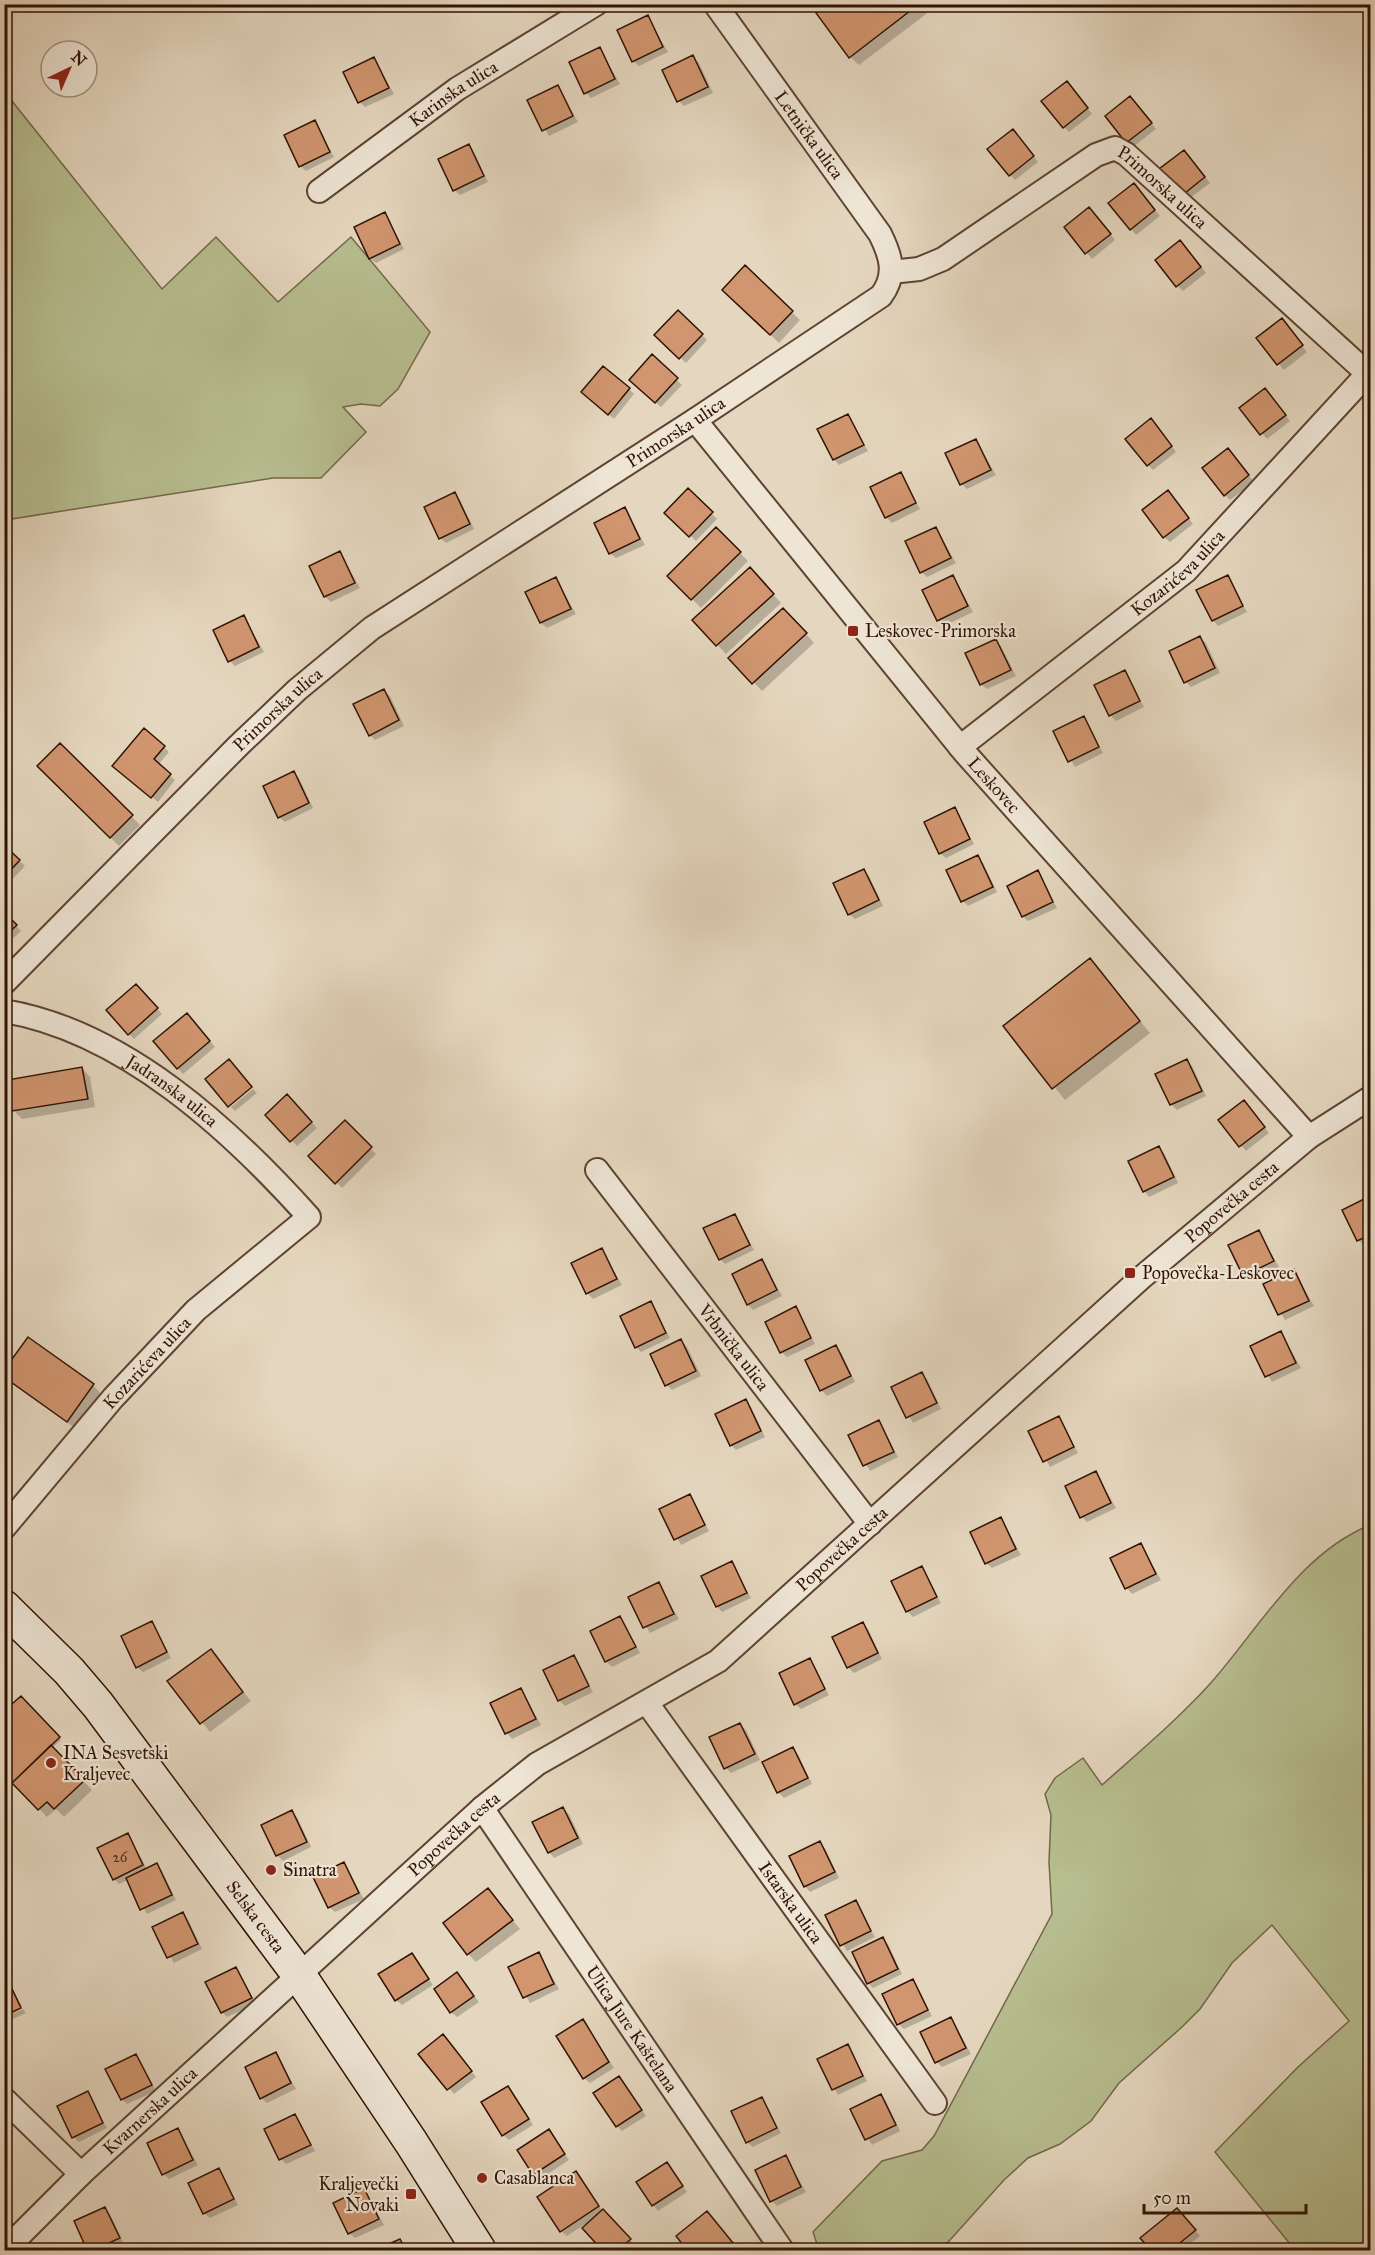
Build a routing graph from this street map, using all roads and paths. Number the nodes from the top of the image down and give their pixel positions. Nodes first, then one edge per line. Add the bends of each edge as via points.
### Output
1 (596, 4) edge
2 (715, 4) edge
3 (319, 191) dead end
4 (891, 272) junction
5 (1369, 372) edge
6 (696, 420) junction
7 (960, 747) junction
8 (4, 983) edge
9 (4, 1011) edge
10 (1371, 1098) edge
11 (1309, 1137) junction
12 (597, 1170) dead end
13 (309, 1216) joint
14 (870, 1524) junction
15 (4, 1528) edge
16 (4, 1607) edge
17 (647, 1703) junction
18 (482, 1808) junction
19 (299, 1975) junction
20 (4, 2099) edge
21 (935, 2103) dead end
22 (81, 2174) junction
23 (5, 2250) edge
24 (479, 2250) edge
25 (782, 2250) edge

1 - 3 street, Karinska ulica via 457,89
2 - 4 street, Letnička ulica via 880,234 890,254
4 - 5 street, Primorska ulica via 918,269 943,259 1096,155 1115,148
4 - 6 street, Primorska ulica via 881,296
5 - 7 street, Kozarićeva ulica via 1186,571
6 - 7 street, Leskovec
6 - 8 street, Primorska ulica via 372,628 297,690 238,746
7 - 11 street, Leskovec
9 - 13 street, Jadranska ulica via 28,1015 98,1043 183,1095 261,1163
10 - 11 street, Popovečka cesta
11 - 14 street, Popovečka cesta via 1141,1278
12 - 14 street, Vrbnička ulica
13 - 15 street, Kozarićeva ulica via 196,1310 113,1398
14 - 17 street, Popovečka cesta via 718,1661
16 - 19 main road, Selska cesta via 98,1705
17 - 18 street, Popovečka cesta via 537,1764
17 - 21 street, Istarska ulica
18 - 19 street, Popovečka cesta
18 - 25 street, Ulica Jure Kaštelana
19 - 22 street, Kvarnerska ulica
19 - 24 main road, Selska cesta
20 - 22 street
22 - 23 street, Kvarnerska ulica

